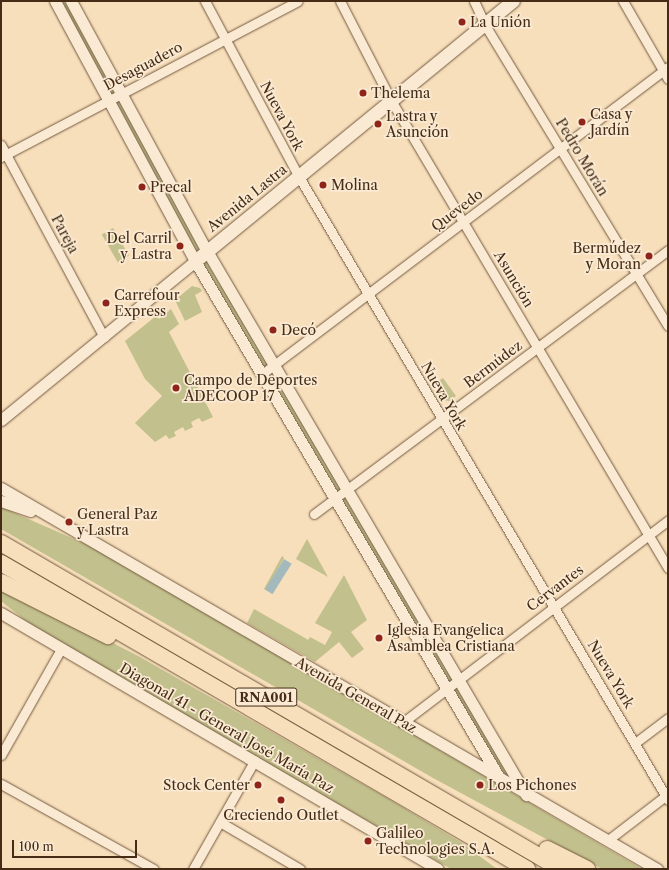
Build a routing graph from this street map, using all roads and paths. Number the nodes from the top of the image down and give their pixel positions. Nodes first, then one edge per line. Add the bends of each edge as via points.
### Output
1 (55, 1) edge
2 (72, 1) edge
3 (206, 1) edge
4 (298, 1) edge
5 (340, 1) edge
6 (474, 1) edge
7 (513, 1) edge
8 (623, 1) edge
9 (485, 25) junction
10 (225, 38) junction
11 (666, 69) edge
12 (668, 79) edge
13 (121, 93) junction
14 (108, 100) junction
15 (392, 102) junction
16 (1, 145) edge
17 (561, 149) junction
18 (4, 155) edge
19 (299, 177) junction
20 (463, 222) junction
21 (668, 250) edge
22 (207, 251) junction
23 (195, 261) junction
24 (637, 274) junction
25 (368, 294) junction
26 (668, 326) edge
27 (104, 337) junction
28 (539, 347) junction
29 (274, 365) junction
30 (262, 374) junction
31 (2, 417) edge
32 (440, 420) junction
33 (1, 488) edge
34 (348, 490) junction
35 (335, 498) junction
36 (1, 501) edge
37 (314, 514) dead end
38 (55, 520) junction
39 (668, 520) edge
40 (648, 535) junction
41 (1, 543) edge
42 (1, 563) edge
43 (668, 568) edge
44 (1, 582) edge
45 (554, 606) junction
46 (1, 613) edge
47 (61, 649) junction
48 (181, 668) junction
49 (459, 679) junction
50 (447, 688) junction
51 (668, 718) edge
52 (402, 723) junction
53 (635, 743) junction
54 (1, 755) edge
55 (255, 760) junction
56 (501, 781) junction
57 (1, 784) edge
58 (526, 795) junction
59 (667, 796) edge
60 (470, 816) junction
61 (220, 822) junction
62 (462, 831) junction
63 (608, 840) junction
64 (154, 869) edge
65 (193, 869) edge
66 (300, 869) edge
67 (438, 869) edge
68 (509, 869) edge
69 (527, 869) edge
70 (561, 869) edge
71 (587, 869) edge
72 (657, 869) edge

1 - 14 street
2 - 13 street
3 - 10 street, Nueva York
4 - 10 street, Desaguadero
5 - 15 street, Asunción
6 - 9 street, Pedro Morán
7 - 9 main road, Avenida Lastra
8 - 11 street
9 - 15 main road, Avenida Lastra
9 - 17 street, Pedro Morán
10 - 13 street, Desaguadero
10 - 19 street, Nueva York
11 - 12 street
11 - 17 street, Quevedo
13 - 14 street, Desaguadero
13 - 22 street
14 - 18 street, Desaguadero
14 - 23 street
15 - 19 main road, Avenida Lastra
15 - 20 street, Asunción
16 - 18 street, Pareja
17 - 20 street, Quevedo
17 - 24 street, Pedro Morán
18 - 27 street, Pareja
19 - 22 main road, Avenida Lastra
19 - 25 street, Nueva York
20 - 25 street, Quevedo
20 - 28 street, Asunción
21 - 24 street, Bermúdez
22 - 23 main road, Avenida Lastra
22 - 29 street
23 - 27 street, Avenida Lastra
23 - 30 street
24 - 26 street, Pedro Morán
24 - 28 street, Bermúdez
25 - 29 street, Quevedo
25 - 32 street, Nueva York
27 - 31 street, Avenida Lastra
28 - 32 street, Bermúdez
28 - 40 street, Asunción
29 - 30 street, Quevedo
29 - 34 street
30 - 35 street
32 - 34 street, Bermúdez
32 - 45 street, Nueva York
33 - 38 street, Avenida General Paz
34 - 35 street, Bermúdez
34 - 49 street
35 - 37 street, Bermúdez
35 - 50 street
36 - 38 street, Avenida General Paz
38 - 52 street, Avenida General Paz
39 - 40 street, Cervantes
40 - 43 street, Asunción
40 - 45 street, Cervantes
41 - 60 highway, RNA001
42 - 48 highway, RNA001
44 - 48 highway via 81,623
45 - 49 street, Cervantes
45 - 53 street, Nueva York
46 - 47 street, Diagonal 41 - General José María Paz
47 - 54 street
47 - 55 street, Diagonal 41 - General José María Paz
48 - 62 highway, RNA001
49 - 50 street, Cervantes
49 - 58 street
50 - 52 street, Cervantes
50 - 56 street
51 - 53 street
52 - 56 street, Avenida General Paz
53 - 59 street, Nueva York
55 - 61 street
55 - 67 street, Diagonal 41 - General José María Paz
56 - 58 street, Avenida General Paz
57 - 64 street
58 - 63 street, Avenida General Paz
59 - 63 street
60 - 70 highway, RNA001
60 - 71 highway
61 - 65 street
61 - 66 street
62 - 68 highway
62 - 69 highway, RNA001
63 - 72 street, Avenida General Paz

